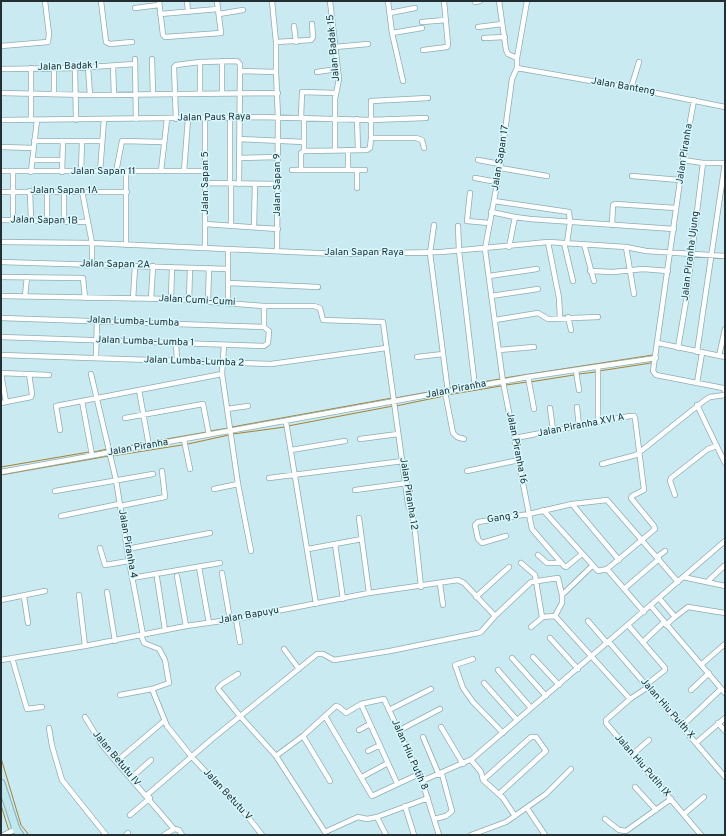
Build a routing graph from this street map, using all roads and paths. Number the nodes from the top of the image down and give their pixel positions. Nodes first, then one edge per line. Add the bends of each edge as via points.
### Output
1 (45, 1) edge
2 (101, 1) edge
3 (187, 1) edge
4 (218, 1) edge
5 (272, 1) edge
6 (330, 1) edge
7 (388, 1) edge
8 (444, 1) edge
9 (480, 1) edge
10 (499, 1) edge
11 (527, 1) edge
12 (475, 2) edge
13 (159, 3) edge
14 (135, 8) dead end
15 (415, 8) dead end
16 (243, 10) dead end
17 (188, 12) junction
18 (219, 12) junction
19 (390, 12) junction
20 (160, 14) junction
21 (446, 20) junction
22 (422, 22) dead end
23 (312, 24) dead end
24 (502, 24) junction
25 (294, 26) dead end
26 (478, 27) dead end
27 (422, 28) dead end
28 (392, 33) junction
29 (504, 37) junction
30 (484, 38) dead end
31 (132, 42) dead end
32 (276, 42) junction
33 (296, 42) junction
34 (368, 44) dead end
35 (1, 46) edge
36 (335, 47) junction
37 (423, 50) dead end
38 (517, 58) junction
39 (152, 59) dead end
40 (222, 61) junction
41 (200, 62) junction
42 (639, 62) dead end
43 (113, 66) junction
44 (88, 67) junction
45 (31, 68) junction
46 (54, 68) junction
47 (75, 68) junction
48 (520, 68) junction
49 (1, 69) edge
50 (338, 69) junction
51 (240, 71) junction
52 (317, 72) dead end
53 (276, 73) junction
54 (403, 81) dead end
55 (631, 88) junction
56 (1, 93) edge
57 (175, 93) junction
58 (200, 93) junction
59 (222, 93) junction
60 (239, 93) junction
61 (278, 93) junction
62 (336, 93) junction
63 (32, 94) junction
64 (54, 94) junction
65 (136, 94) junction
66 (153, 94) junction
67 (77, 95) junction
68 (90, 95) junction
69 (114, 95) junction
70 (428, 98) dead end
71 (694, 100) junction
72 (725, 107) edge
73 (239, 117) junction
74 (205, 118) junction
75 (230, 118) junction
76 (278, 118) junction
77 (302, 118) junction
78 (335, 118) junction
79 (426, 118) dead end
80 (104, 119) junction
81 (136, 119) junction
82 (167, 119) junction
83 (176, 119) junction
84 (188, 119) junction
85 (357, 119) junction
86 (1, 120) edge
87 (31, 120) junction
88 (37, 120) junction
89 (76, 120) junction
90 (370, 120) junction
91 (239, 138) junction
92 (371, 138) junction
93 (278, 140) junction
94 (34, 141) junction
95 (63, 141) junction
96 (82, 141) junction
97 (102, 141) junction
98 (164, 142) junction
99 (304, 142) junction
100 (1, 148) edge
101 (33, 148) junction
102 (424, 148) dead end
103 (335, 150) junction
104 (348, 150) junction
105 (358, 150) junction
106 (304, 151) junction
107 (278, 157) junction
108 (239, 158) junction
109 (32, 160) junction
110 (62, 160) junction
111 (478, 160) dead end
112 (683, 160) junction
113 (703, 163) junction
114 (725, 163) edge
115 (500, 166) junction
116 (292, 170) dead end
117 (301, 170) junction
118 (348, 170) junction
119 (357, 170) junction
120 (366, 170) dead end
121 (161, 171) junction
122 (184, 171) junction
123 (206, 171) junction
124 (1, 172) edge
125 (12, 172) junction
126 (31, 172) junction
127 (62, 172) junction
128 (80, 172) junction
129 (100, 172) junction
130 (116, 172) junction
131 (126, 172) junction
132 (547, 176) dead end
133 (632, 176) dead end
134 (474, 178) dead end
135 (680, 180) junction
136 (497, 182) junction
137 (206, 183) junction
138 (230, 184) junction
139 (239, 184) junction
140 (255, 184) junction
141 (278, 184) junction
142 (356, 188) dead end
143 (30, 191) junction
144 (47, 191) junction
145 (82, 191) junction
146 (1, 192) edge
147 (12, 192) junction
148 (64, 192) junction
149 (127, 192) junction
150 (470, 193) dead end
151 (494, 201) junction
152 (676, 208) junction
153 (492, 212) junction
154 (515, 217) junction
155 (1, 220) edge
156 (13, 220) junction
157 (31, 220) junction
158 (47, 221) junction
159 (64, 222) junction
160 (88, 222) junction
161 (570, 222) junction
162 (489, 223) junction
163 (205, 224) junction
164 (434, 225) dead end
165 (612, 225) junction
166 (231, 226) junction
167 (458, 226) dead end
168 (254, 227) junction
169 (278, 229) junction
170 (674, 230) junction
171 (1, 242) edge
172 (548, 242) junction
173 (92, 243) junction
174 (566, 243) junction
175 (584, 244) junction
176 (126, 245) junction
177 (509, 247) junction
178 (626, 247) junction
179 (205, 248) junction
180 (485, 249) junction
181 (228, 250) junction
182 (278, 251) junction
183 (459, 251) junction
184 (430, 252) junction
185 (671, 252) junction
186 (692, 254) junction
187 (712, 256) junction
188 (725, 256) edge
189 (1, 262) edge
190 (92, 265) junction
191 (135, 266) junction
192 (153, 266) junction
193 (172, 267) junction
194 (190, 268) junction
195 (209, 268) junction
196 (228, 269) junction
197 (537, 269) dead end
198 (630, 269) junction
199 (590, 271) junction
200 (668, 271) junction
201 (489, 276) junction
202 (1, 277) edge
203 (27, 277) junction
204 (573, 281) dead end
205 (594, 281) dead end
206 (229, 283) junction
207 (318, 287) dead end
208 (538, 289) dead end
209 (634, 294) dead end
210 (1, 296) edge
211 (26, 296) junction
212 (491, 296) junction
213 (86, 298) junction
214 (133, 299) junction
215 (151, 299) junction
216 (171, 300) junction
217 (189, 301) junction
218 (208, 302) junction
219 (228, 303) junction
220 (264, 306) junction
221 (598, 317) dead end
222 (1, 318) edge
223 (560, 318) junction
224 (568, 318) junction
225 (495, 320) junction
226 (97, 321) junction
227 (383, 322) joint
228 (264, 327) junction
229 (725, 329) edge
230 (571, 330) dead end
231 (1, 337) edge
232 (96, 340) junction
233 (176, 342) junction
234 (658, 343) junction
235 (224, 345) junction
236 (534, 347) dead end
237 (386, 348) junction
238 (678, 348) junction
239 (499, 350) junction
240 (699, 352) junction
241 (443, 354) junction
242 (1, 355) edge
243 (720, 356) junction
244 (416, 357) dead end
245 (725, 357) edge
246 (96, 358) junction
247 (656, 358) junction
248 (177, 361) junction
249 (222, 363) junction
250 (598, 368) junction
251 (576, 371) junction
252 (1, 374) edge
253 (29, 374) junction
254 (91, 374) dead end
255 (222, 374) junction
256 (50, 375) dead end
257 (528, 377) junction
258 (503, 382) junction
259 (697, 383) junction
260 (475, 387) junction
261 (139, 390) junction
262 (579, 390) dead end
263 (725, 391) edge
264 (446, 392) junction
265 (725, 395) edge
266 (98, 398) junction
267 (82, 400) junction
268 (4, 402) edge
269 (394, 402) junction
270 (697, 405) junction
271 (248, 406) dead end
272 (576, 407) dead end
273 (550, 408) dead end
274 (227, 409) junction
275 (534, 409) dead end
276 (144, 414) junction
277 (125, 418) dead end
278 (286, 422) junction
279 (598, 422) junction
280 (579, 426) junction
281 (60, 430) dead end
282 (552, 430) junction
283 (230, 431) junction
284 (398, 434) junction
285 (210, 435) junction
286 (515, 438) junction
287 (464, 439) dead end
288 (184, 440) junction
289 (360, 440) dead end
290 (345, 441) dead end
291 (149, 446) junction
292 (717, 446) junction
293 (291, 450) junction
294 (640, 452) junction
295 (110, 453) junction
296 (92, 455) junction
297 (519, 460) junction
298 (403, 461) junction
299 (725, 463) edge
300 (602, 464) dead end
301 (190, 468) dead end
302 (467, 470) dead end
303 (1, 472) edge
304 (162, 472) dead end
305 (153, 474) dead end
306 (295, 474) junction
307 (269, 478) dead end
308 (116, 480) junction
309 (407, 483) junction
310 (238, 484) junction
311 (214, 489) dead end
312 (355, 490) dead end
313 (55, 491) dead end
314 (675, 495) dead end
315 (572, 504) junction
316 (120, 505) junction
317 (543, 510) junction
318 (529, 514) junction
319 (61, 516) dead end
320 (359, 518) dead end
321 (210, 533) dead end
322 (506, 536) dead end
323 (362, 539) junction
324 (643, 540) junction
325 (725, 541) edge
326 (335, 544) junction
327 (100, 548) dead end
328 (127, 549) junction
329 (308, 549) junction
330 (665, 550) dead end
331 (251, 551) dead end
332 (582, 554) junction
333 (538, 555) dead end
334 (658, 558) junction
335 (619, 560) junction
336 (129, 561) junction
337 (220, 563) dead end
338 (521, 563) dead end
339 (561, 564) junction
340 (592, 566) junction
341 (724, 566) dead end
342 (198, 567) junction
343 (509, 567) dead end
344 (607, 570) junction
345 (222, 573) dead end
346 (177, 576) dead end
347 (683, 577) junction
348 (132, 578) junction
349 (157, 578) dead end
350 (538, 582) junction
351 (678, 582) junction
352 (707, 582) junction
353 (440, 584) junction
354 (724, 585) edge
355 (421, 587) junction
356 (624, 589) junction
357 (45, 591) dead end
358 (107, 592) dead end
359 (369, 593) junction
360 (79, 595) dead end
361 (562, 595) junction
362 (24, 597) junction
363 (476, 597) junction
364 (660, 598) junction
365 (343, 599) junction
366 (1, 600) edge
367 (316, 604) junction
368 (443, 604) dead end
369 (651, 606) junction
370 (644, 612) junction
371 (725, 613) edge
372 (495, 616) junction
373 (555, 616) junction
374 (543, 617) junction
375 (675, 617) junction
376 (236, 619) junction
377 (230, 620) junction
378 (588, 621) dead end
379 (28, 623) dead end
380 (209, 623) junction
381 (665, 624) junction
382 (628, 625) junction
383 (186, 626) junction
384 (531, 627) dead end
385 (165, 630) junction
386 (142, 635) junction
387 (550, 638) dead end
388 (115, 641) junction
389 (240, 642) dead end
390 (608, 642) junction
391 (643, 642) junction
392 (725, 644) edge
393 (85, 646) junction
394 (284, 649) dead end
395 (592, 655) junction
396 (533, 657) dead end
397 (12, 658) junction
398 (512, 658) dead end
399 (473, 659) dead end
400 (1, 660) edge
401 (702, 664) junction
402 (299, 669) junction
403 (578, 669) junction
404 (498, 670) dead end
405 (709, 673) junction
406 (238, 674) dead end
407 (484, 683) dead end
408 (559, 685) junction
409 (647, 686) junction
410 (152, 689) junction
411 (431, 689) dead end
412 (691, 690) dead end
413 (723, 691) edge
414 (120, 695) dead end
415 (546, 696) junction
416 (630, 699) junction
417 (361, 704) junction
418 (42, 707) dead end
419 (531, 708) junction
420 (440, 709) dead end
421 (389, 710) junction
422 (240, 716) junction
423 (325, 716) junction
424 (85, 717) dead end
425 (725, 718) edge
426 (518, 720) junction
427 (164, 721) junction
428 (718, 723) junction
429 (370, 724) junction
430 (682, 726) junction
431 (442, 727) dead end
432 (49, 728) dead end
433 (359, 730) dead end
434 (398, 731) junction
435 (725, 731) edge
436 (503, 733) junction
437 (303, 736) junction
438 (423, 737) dead end
439 (649, 740) dead end
440 (696, 743) junction
441 (380, 745) junction
442 (368, 751) dead end
443 (633, 754) junction
444 (191, 756) junction
445 (276, 756) junction
446 (151, 760) dead end
447 (471, 760) junction
448 (117, 761) junction
449 (388, 764) junction
450 (463, 764) junction
451 (571, 769) dead end
452 (420, 774) junction
453 (441, 774) junction
454 (362, 777) junction
455 (725, 777) edge
456 (131, 778) junction
457 (483, 780) junction
458 (330, 781) dead end
459 (422, 781) junction
460 (1, 783) edge
461 (397, 783) junction
462 (635, 787) dead end
463 (499, 794) junction
464 (3, 797) edge
465 (148, 797) junction
466 (704, 797) dead end
467 (428, 798) junction
468 (671, 799) junction
469 (404, 806) junction
470 (527, 808) junction
471 (656, 810) junction
472 (684, 814) junction
473 (130, 815) dead end
474 (515, 816) junction
475 (376, 817) junction
476 (434, 819) junction
477 (606, 819) dead end
478 (16, 829) junction
479 (174, 829) junction
480 (4, 835) edge
481 (20, 835) edge
482 (106, 835) edge
483 (164, 835) edge
484 (182, 835) edge
485 (262, 835) edge
486 (386, 835) edge
487 (414, 835) edge
488 (439, 835) edge
489 (471, 835) edge
490 (545, 835) edge
491 (701, 835) edge

1 - 35 street via 49,40 46,43
2 - 31 street via 106,42
3 - 17 street
4 - 18 street
5 - 32 street, Jalan Sapan 9
6 - 36 street, Jalan Badak 15
7 - 19 street
8 - 21 street
9 - 12 street
10 - 24 street
11 - 38 street
13 - 14 street
13 - 20 street
15 - 19 street
16 - 18 street
17 - 18 street
17 - 20 street
18 - 20 street via 221,33 165,37
19 - 28 street
21 - 22 street
21 - 37 street via 447,47
23 - 33 street via 312,39
24 - 26 street
24 - 29 street
25 - 33 street
27 - 28 street
28 - 54 street
29 - 30 street
29 - 38 street via 506,52
32 - 33 street
32 - 53 street, Jalan Sapan 9
34 - 36 street
36 - 50 street, Jalan Badak 15
38 - 48 street
39 - 66 street
40 - 41 street
40 - 51 street via 239,62
40 - 59 street
41 - 57 street via 175,66
41 - 58 street
42 - 55 street
43 - 44 street, Jalan Badak 1
43 - 65 street, Jalan Badak 1 via 135,62
43 - 69 street
44 - 47 street, Jalan Badak 1
44 - 68 street
45 - 46 street, Jalan Badak 1
45 - 49 street, Jalan Badak 1
45 - 63 street
46 - 47 street, Jalan Badak 1
46 - 64 street
47 - 67 street
48 - 55 street, Jalan Banteng
48 - 115 street, Jalan Sapan 17 via 512,79
50 - 52 street
50 - 62 street, Jalan Badak 15
51 - 53 street
51 - 60 street
53 - 61 street, Jalan Sapan 9
55 - 71 street, Jalan Banteng
56 - 63 street
57 - 58 street
57 - 66 street
57 - 83 street
58 - 59 street
59 - 60 street
60 - 61 street
60 - 73 street
61 - 76 street, Jalan Sapan 9
62 - 77 street via 302,92
62 - 78 street, Jalan Badak 15
63 - 64 street
63 - 87 street
64 - 67 street
65 - 66 street
65 - 69 street
65 - 81 street
67 - 68 street
67 - 89 street
68 - 69 street
70 - 90 street via 374,99 370,102
71 - 72 street, Jalan Banteng
71 - 112 street, Jalan Piranha
73 - 75 street, Jalan Paus Raya
73 - 76 street, Jalan Paus Raya
73 - 91 street
74 - 75 street, Jalan Paus Raya
74 - 84 street, Jalan Paus Raya
74 - 123 street, Jalan Sapan 5
75 - 138 street
76 - 77 street, Jalan Paus Raya
76 - 93 street, Jalan Sapan 9
77 - 78 street, Jalan Paus Raya
77 - 99 street
78 - 85 street, Jalan Paus Raya
78 - 103 street, Jalan Badak 15
79 - 90 street, Jalan Paus Raya
80 - 81 street, Jalan Paus Raya
80 - 89 street, Jalan Paus Raya
80 - 97 street
81 - 82 street, Jalan Paus Raya
82 - 83 street, Jalan Paus Raya
82 - 98 street
83 - 84 street, Jalan Paus Raya
84 - 122 street
85 - 90 street, Jalan Paus Raya
85 - 105 street
86 - 87 street, Jalan Paus Raya
87 - 88 street, Jalan Paus Raya
88 - 89 street, Jalan Paus Raya
88 - 94 street
90 - 92 street
91 - 93 street
91 - 108 street
92 - 102 street via 416,138 422,140
92 - 105 street via 370,148
93 - 99 street
93 - 107 street, Jalan Sapan 9
94 - 95 street
94 - 101 street
95 - 96 street
95 - 110 street
96 - 97 street
96 - 128 street
97 - 129 street
98 - 121 street
98 - 130 street via 122,141
99 - 106 street
100 - 101 street
101 - 109 street
103 - 104 street
103 - 106 street
104 - 105 street
104 - 118 street
106 - 117 street via 301,153
107 - 108 street
107 - 141 street, Jalan Sapan 9
108 - 139 street
109 - 110 street
109 - 126 street
110 - 127 street
111 - 115 street
112 - 113 street
112 - 135 street, Jalan Piranha
113 - 114 street
113 - 186 street, Jalan Piranha Ujung
114 - 187 street
115 - 132 street
115 - 136 street, Jalan Sapan 17
116 - 117 street
117 - 118 street
118 - 119 street
119 - 120 street
119 - 142 street
121 - 122 street, Jalan Sapan 11
121 - 131 street, Jalan Sapan 11
122 - 123 street, Jalan Sapan 11
123 - 137 street, Jalan Sapan 5
124 - 125 street, Jalan Sapan 11
125 - 126 street, Jalan Sapan 11
125 - 147 street
126 - 127 street, Jalan Sapan 11
127 - 128 street, Jalan Sapan 11
128 - 129 street, Jalan Sapan 11
129 - 130 street, Jalan Sapan 11
130 - 131 street, Jalan Sapan 11
131 - 149 street
133 - 135 street
134 - 136 street
135 - 152 street, Jalan Piranha
136 - 151 street, Jalan Sapan 17
137 - 138 street
137 - 163 street, Jalan Sapan 5
138 - 139 street
138 - 166 street
139 - 140 street
140 - 141 street
140 - 168 street
141 - 169 street, Jalan Sapan 9
143 - 144 street, Jalan Sapan 1A
143 - 147 street, Jalan Sapan 1A
143 - 157 street
144 - 148 street, Jalan Sapan 1A
144 - 158 street
145 - 148 street, Jalan Sapan 1A
145 - 149 street, Jalan Sapan 1A
145 - 160 street
146 - 147 street, Jalan Sapan 1A
147 - 156 street
148 - 159 street
149 - 176 street
150 - 162 street via 467,222
151 - 153 street, Jalan Sapan 17
151 - 161 street via 567,211 570,213
152 - 165 street via 615,204
152 - 170 street, Jalan Piranha
153 - 154 street
153 - 162 street, Jalan Sapan 17
154 - 161 street
154 - 177 street
155 - 156 street, Jalan Sapan 1B
156 - 157 street, Jalan Sapan 1B
157 - 158 street, Jalan Sapan 1B
158 - 159 street, Jalan Sapan 1B
159 - 160 street, Jalan Sapan 1B
160 - 173 street
161 - 165 street
161 - 174 street
162 - 180 street, Jalan Sapan 17
163 - 166 street
163 - 179 street, Jalan Sapan 5
164 - 184 street
165 - 170 street
166 - 168 street
167 - 183 street
168 - 169 street
169 - 182 street, Jalan Sapan 9
170 - 185 street, Jalan Piranha
171 - 173 street, Jalan Sapan Raya
172 - 174 street, Jalan Sapan Raya
172 - 177 street, Jalan Sapan Raya
172 - 223 street via 559,298
173 - 176 street, Jalan Sapan Raya
173 - 190 street
174 - 175 street, Jalan Sapan Raya
174 - 204 street
175 - 178 street, Jalan Sapan Raya
175 - 199 street
176 - 179 street, Jalan Sapan Raya
177 - 180 street, Jalan Sapan Raya
178 - 185 street, Jalan Sapan Raya
178 - 198 street
179 - 181 street, Jalan Sapan Raya
180 - 183 street, Jalan Sapan Raya
180 - 201 street, Jalan Sapan 17
181 - 182 street, Jalan Sapan Raya
181 - 196 street
182 - 184 street, Jalan Sapan Raya via 338,254
183 - 184 street, Jalan Sapan Raya
183 - 260 street
184 - 241 street
185 - 186 street, Jalan Sapan Raya
185 - 200 street, Jalan Piranha
186 - 187 street, Jalan Sapan Raya
186 - 238 street, Jalan Piranha Ujung
187 - 188 street, Jalan Sapan Raya
187 - 240 street
189 - 190 street, Jalan Sapan 2A
190 - 191 street, Jalan Sapan 2A
191 - 192 street, Jalan Sapan 2A
191 - 214 street
192 - 193 street, Jalan Sapan 2A
192 - 215 street
193 - 194 street, Jalan Sapan 2A
193 - 216 street
194 - 195 street, Jalan Sapan 2A
194 - 217 street
195 - 196 street, Jalan Sapan 2A
195 - 218 street
196 - 206 street
197 - 201 street
198 - 199 street via 613,272
198 - 200 street
198 - 209 street
199 - 205 street
200 - 234 street, Jalan Piranha
201 - 212 street, Jalan Sapan 17
202 - 203 street
203 - 211 street
203 - 213 street via 83,278
206 - 207 street
206 - 219 street
208 - 212 street
210 - 211 street, Jalan Cumi-Cumi
211 - 213 street, Jalan Cumi-Cumi
212 - 225 street, Jalan Sapan 17
213 - 214 street, Jalan Cumi-Cumi
214 - 215 street, Jalan Cumi-Cumi
215 - 216 street, Jalan Cumi-Cumi
216 - 217 street, Jalan Cumi-Cumi
217 - 218 street, Jalan Cumi-Cumi
218 - 219 street, Jalan Cumi-Cumi
219 - 220 street, Jalan Cumi-Cumi
220 - 227 street, Jalan Cumi-Cumi via 320,308 323,320
220 - 228 street
221 - 224 street
222 - 226 street, Jalan Lumba-Lumba
223 - 224 street
223 - 225 street via 546,318 538,313
224 - 230 street
225 - 239 street, Jalan Piranha 16
226 - 228 street, Jalan Lumba-Lumba
226 - 232 street
227 - 237 street, Jalan Piranha 12
228 - 235 street, Jalan Lumba-Lumba 1 via 269,331 266,346
229 - 243 street
231 - 232 street, Jalan Lumba-Lumba 1
232 - 233 street, Jalan Lumba-Lumba 1
232 - 246 street
233 - 235 street, Jalan Lumba-Lumba 1
233 - 248 street
234 - 238 street
234 - 247 street, Jalan Piranha
235 - 249 street
236 - 239 street
237 - 249 street, Jalan Lumba-Lumba 2 via 276,364
237 - 269 street, Jalan Piranha 12
238 - 240 street
239 - 258 street, Jalan Piranha 16
240 - 243 street
240 - 259 street
241 - 244 street
241 - 264 street
242 - 246 street, Jalan Lumba-Lumba 2
243 - 245 street
246 - 248 street, Jalan Lumba-Lumba 2
247 - 250 street, Jalan Piranha
247 - 259 street via 653,371 656,375
248 - 249 street, Jalan Lumba-Lumba 2
249 - 255 street
250 - 251 street, Jalan Piranha
250 - 279 street
251 - 257 street, Jalan Piranha
251 - 262 street
252 - 253 street
252 - 268 street
253 - 256 street
253 - 268 street via 31,397
254 - 266 street, Jalan Piranha 4
255 - 261 street
255 - 274 street
257 - 258 street, Jalan Piranha
257 - 275 street
258 - 260 street, Jalan Piranha
258 - 286 street, Jalan Piranha 16
259 - 263 street via 723,388
260 - 264 street, Jalan Piranha
261 - 266 street
261 - 276 street
264 - 269 street, Jalan Piranha
264 - 287 street via 453,433
265 - 270 street via 710,397
266 - 267 street
266 - 295 street, Jalan Piranha 4
267 - 281 street via 56,406
267 - 296 street
269 - 278 street, Jalan Piranha
269 - 284 street, Jalan Piranha 12
270 - 292 street
270 - 294 street
271 - 274 street
272 - 280 street
273 - 282 street
274 - 283 street
276 - 277 street
276 - 285 street via 203,404
276 - 291 street
278 - 283 street, Jalan Piranha
278 - 293 street
279 - 280 street, Jalan Piranha XVI A
279 - 294 street, Jalan Piranha XVI A via 634,416
280 - 282 street, Jalan Piranha XVI A
282 - 286 street, Jalan Piranha XVI A
283 - 285 street, Jalan Piranha
283 - 310 street
284 - 289 street
284 - 298 street, Jalan Piranha 12
285 - 288 street, Jalan Piranha
286 - 297 street, Jalan Piranha 16
288 - 291 street, Jalan Piranha
288 - 301 street
290 - 293 street
291 - 295 street, Jalan Piranha
292 - 299 street
292 - 314 street via 708,449 671,478
293 - 306 street
294 - 300 street
294 - 324 street via 644,490 631,498 655,527
295 - 296 street, Jalan Piranha
295 - 308 street, Jalan Piranha 4
296 - 303 street, Jalan Piranha
297 - 302 street
297 - 318 street, Jalan Piranha 16
298 - 306 street
298 - 309 street, Jalan Piranha 12
304 - 316 street via 165,497
305 - 308 street
306 - 307 street
306 - 329 street
308 - 313 street
308 - 316 street, Jalan Piranha 4
309 - 312 street
309 - 355 street, Jalan Piranha 12
310 - 311 street
310 - 331 street
315 - 317 street
315 - 324 street via 607,500
315 - 335 street
316 - 319 street
316 - 328 street, Jalan Piranha 4
317 - 318 street
317 - 332 street
318 - 322 street, Gang 3 via 478,522 475,525 478,539 482,543
318 - 339 street, Jalan Piranha 16 via 532,529
320 - 323 street
321 - 328 street
323 - 326 street
323 - 359 street
324 - 334 street
324 - 335 street
325 - 347 street
326 - 329 street
326 - 365 street
327 - 336 street via 105,565
328 - 336 street, Jalan Piranha 4
329 - 367 street
330 - 334 street
332 - 339 street via 566,566
332 - 340 street
333 - 339 street via 549,564
334 - 351 street
334 - 356 street
335 - 344 street
336 - 348 street, Jalan Piranha 4
337 - 342 street
338 - 350 street via 534,573
340 - 344 street via 598,571
340 - 361 street
341 - 352 street
342 - 348 street
342 - 380 street
343 - 363 street
344 - 356 street
345 - 377 street
346 - 383 street
347 - 351 street
347 - 352 street
348 - 386 street, Jalan Piranha 4
349 - 385 street
350 - 361 street via 558,578
350 - 372 street via 531,582
350 - 374 street
351 - 364 street
352 - 354 street
353 - 355 street, Jalan Bapuyu
353 - 363 street, Jalan Bapuyu via 462,581
353 - 368 street
355 - 359 street, Jalan Bapuyu
356 - 370 street
357 - 362 street
358 - 388 street
359 - 365 street, Jalan Bapuyu
360 - 393 street
361 - 373 street via 562,605
362 - 366 street
362 - 379 street
363 - 372 street
364 - 369 street
364 - 375 street
365 - 367 street, Jalan Bapuyu
367 - 376 street, Jalan Bapuyu
369 - 370 street
369 - 381 street
370 - 382 street
371 - 375 street via 688,607
372 - 402 street via 478,633 334,660 320,654
373 - 374 street
373 - 395 street
374 - 384 street
375 - 381 street
376 - 377 street, Jalan Bapuyu
376 - 389 street
377 - 380 street, Jalan Bapuyu
378 - 390 street, Jalan Hiu Puith X
380 - 383 street, Jalan Bapuyu
381 - 391 street
381 - 401 street
382 - 390 street
382 - 391 street
383 - 385 street, Jalan Bapuyu
385 - 386 street, Jalan Bapuyu
386 - 388 street, Jalan Bapuyu
386 - 410 street via 144,643 162,652 170,680 169,683
387 - 403 street
388 - 393 street, Jalan Bapuyu
390 - 395 street
390 - 409 street, Jalan Hiu Puith X
391 - 409 street via 665,668
392 - 401 street
393 - 397 street, Jalan Bapuyu
394 - 402 street
395 - 403 street
395 - 416 street
396 - 408 street
397 - 400 street, Jalan Bapuyu
397 - 418 street via 26,707
398 - 415 street
399 - 436 street via 455,665 463,688
401 - 405 street
402 - 422 street
403 - 408 street
404 - 419 street
405 - 412 street
405 - 413 street
406 - 422 street via 218,688
407 - 426 street
408 - 415 street
409 - 416 street
409 - 430 street, Jalan Hiu Puith X
410 - 414 street
410 - 427 street, Jalan Betutu V
411 - 421 street
413 - 430 street
415 - 419 street
416 - 443 street, Jalan Hiu Putih IX via 606,721
417 - 421 street, Jalan Hiu Putih 8 via 383,698
417 - 423 street via 346,713 336,706
417 - 429 street
419 - 426 street
420 - 434 street
421 - 434 street, Jalan Hiu Putih 8
422 - 444 street
422 - 445 street
423 - 437 street
423 - 454 street
424 - 448 street, Jalan Betutu IV via 92,732
425 - 428 street
426 - 436 street
427 - 444 street, Jalan Betutu V
427 - 448 street
428 - 435 street
428 - 440 street
429 - 433 street
429 - 441 street
430 - 440 street, Jalan Hiu Puith X
431 - 450 street
432 - 482 street via 62,780
434 - 452 street, Jalan Hiu Putih 8
436 - 447 street
437 - 445 street
437 - 458 street
438 - 453 street
439 - 443 street
440 - 455 street, Jalan Hiu Puith X
441 - 442 street
441 - 449 street
443 - 468 street, Jalan Hiu Putih IX
444 - 465 street
444 - 485 street, Jalan Betutu V
445 - 475 street via 325,832 358,817
446 - 456 street
447 - 450 street
447 - 457 street via 481,772
448 - 456 street, Jalan Betutu IV
449 - 454 street
449 - 461 street
450 - 453 street
451 - 470 street via 546,794
452 - 459 street, Jalan Hiu Putih 8
452 - 461 street
453 - 459 street
453 - 476 street via 452,811 446,816
454 - 461 street via 372,796
456 - 465 street, Jalan Betutu IV
457 - 463 street
457 - 463 street via 530,737 536,737 546,749 545,752
459 - 467 street, Jalan Hiu Putih 8
460 - 464 main road
462 - 471 street
463 - 474 street
464 - 478 main road
465 - 473 street
465 - 479 street, Jalan Betutu IV
466 - 472 street
467 - 469 street
467 - 476 street, Jalan Hiu Putih 8
468 - 471 street
468 - 472 street, Jalan Hiu Putih IX
469 - 475 street
469 - 487 street
470 - 474 street
470 - 490 street
471 - 477 street via 624,832
472 - 491 street, Jalan Hiu Putih IX
474 - 489 street
475 - 486 street
476 - 488 street, Jalan Hiu Putih 8
478 - 480 street
478 - 481 main road
479 - 483 street
479 - 484 street, Jalan Betutu IV via 179,830

